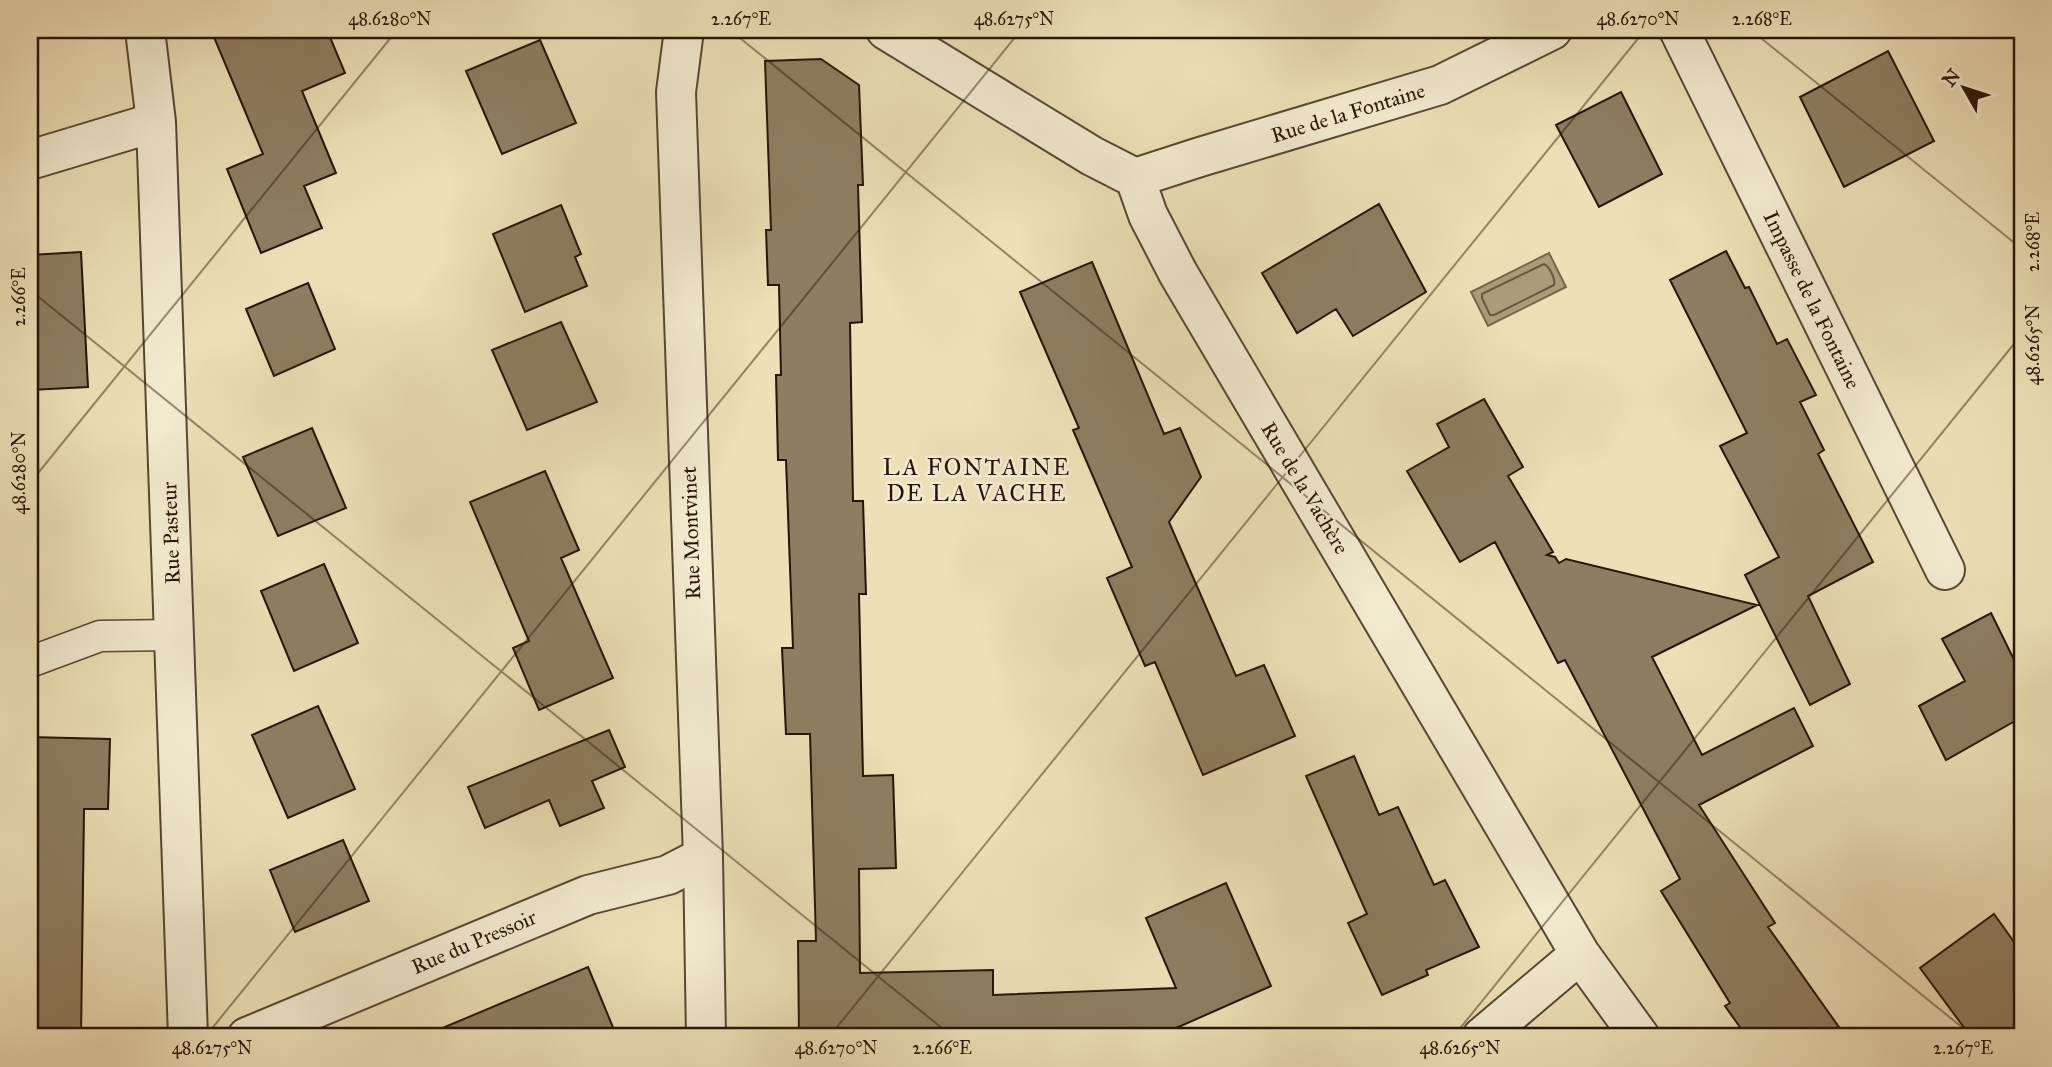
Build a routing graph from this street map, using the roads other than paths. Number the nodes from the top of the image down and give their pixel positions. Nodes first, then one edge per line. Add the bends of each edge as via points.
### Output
1 (145, 30) edge
2 (684, 30) edge
3 (886, 30) edge
4 (1552, 30) edge
5 (1679, 30) edge
6 (156, 122) junction
7 (30, 160) edge
8 (1135, 178) junction
9 (1945, 569) dead end
10 (175, 635) junction
11 (30, 662) edge
12 (703, 857) junction
13 (1580, 954) junction
14 (188, 1037) edge
15 (247, 1037) edge
16 (706, 1037) edge
17 (1482, 1037) edge
18 (1640, 1037) edge

1 - 6 street, Rue Pasteur
2 - 12 street, Rue Montvinet via 676,93
3 - 8 street
4 - 8 street, Rue de la Fontaine via 1440,85
5 - 9 street, Impasse de la Fontaine
6 - 7 street
6 - 10 street, Rue Pasteur
8 - 13 street, Rue de la Vachère via 1178,273
10 - 11 lane via 100,636
10 - 14 street, Rue Pasteur
12 - 15 street, Rue du Pressoir via 668,875 588,894
12 - 16 street, Rue Montvinet
13 - 17 street
13 - 18 street, Rue de la Vachère

